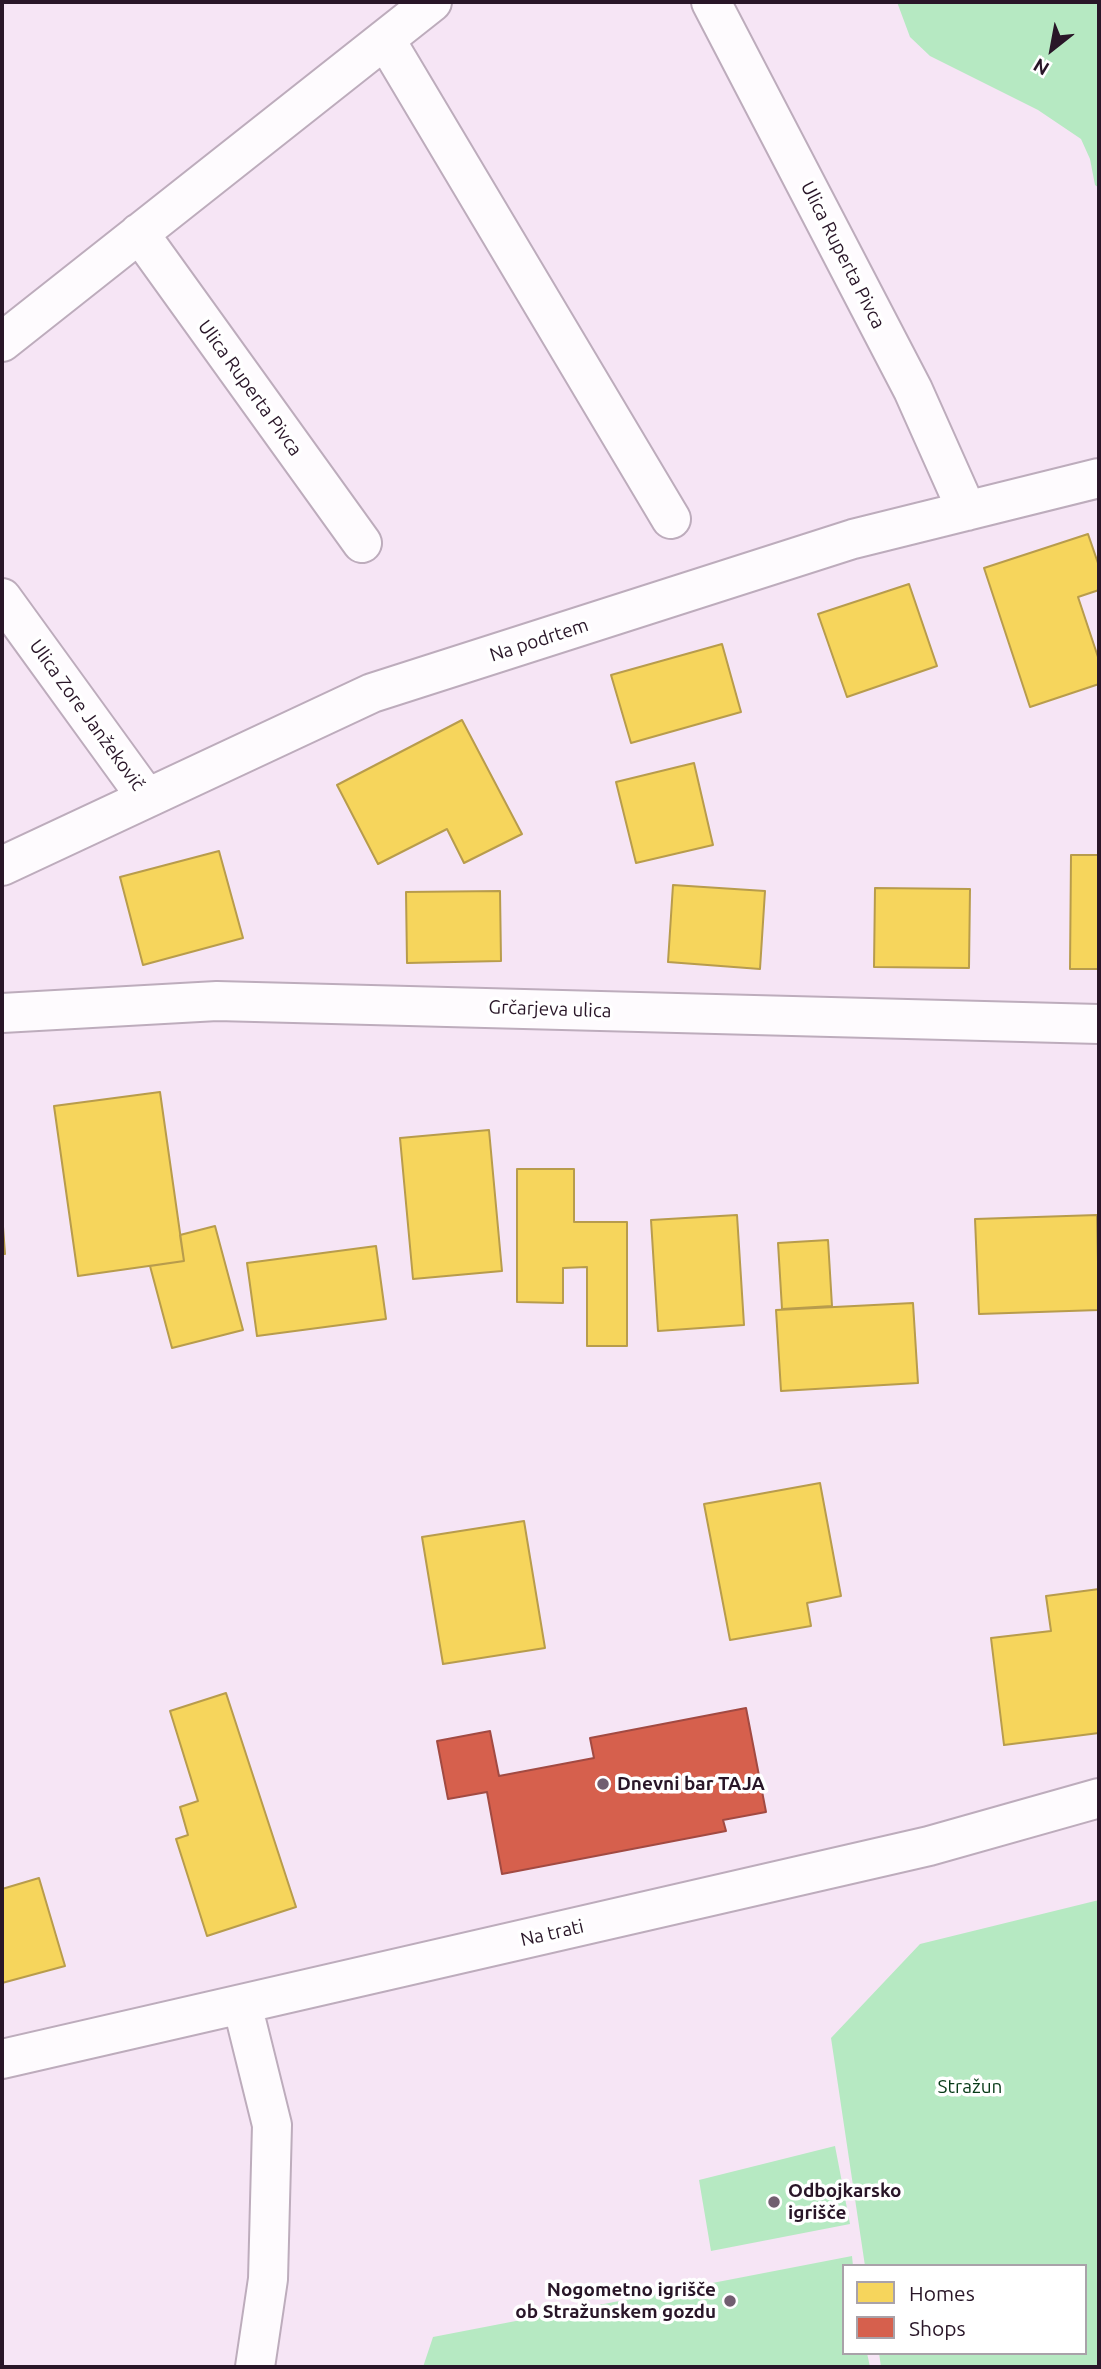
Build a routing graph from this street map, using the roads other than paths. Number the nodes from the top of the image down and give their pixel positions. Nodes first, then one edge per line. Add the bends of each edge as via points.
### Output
1 (432, 2) edge
2 (711, 2) edge
3 (385, 38) junction
4 (139, 233) junction
5 (2, 342) edge
6 (1099, 478) edge
7 (967, 511) junction
8 (671, 519) dead end
9 (362, 543) dead end
10 (2, 598) edge
11 (147, 798) junction
12 (2, 866) edge
13 (2, 1013) edge
14 (1099, 1024) edge
15 (1099, 1798) edge
16 (242, 2004) junction
17 (2, 2059) edge
18 (255, 2367) edge

1 - 3 street
2 - 7 street, Ulica Ruperta Pivca via 913,390
3 - 4 street
3 - 8 street
4 - 5 street
4 - 9 street, Ulica Ruperta Pivca
6 - 7 street, Na podrtem
7 - 11 street, Na podrtem via 853,539 372,693
10 - 11 street, Ulica Zore Janžekovič
11 - 12 street, Na podrtem
13 - 14 street, Grčarjeva ulica via 217,1000
15 - 16 street, Na trati via 929,1846
16 - 17 street, Na trati
16 - 18 street via 272,2126 268,2279

